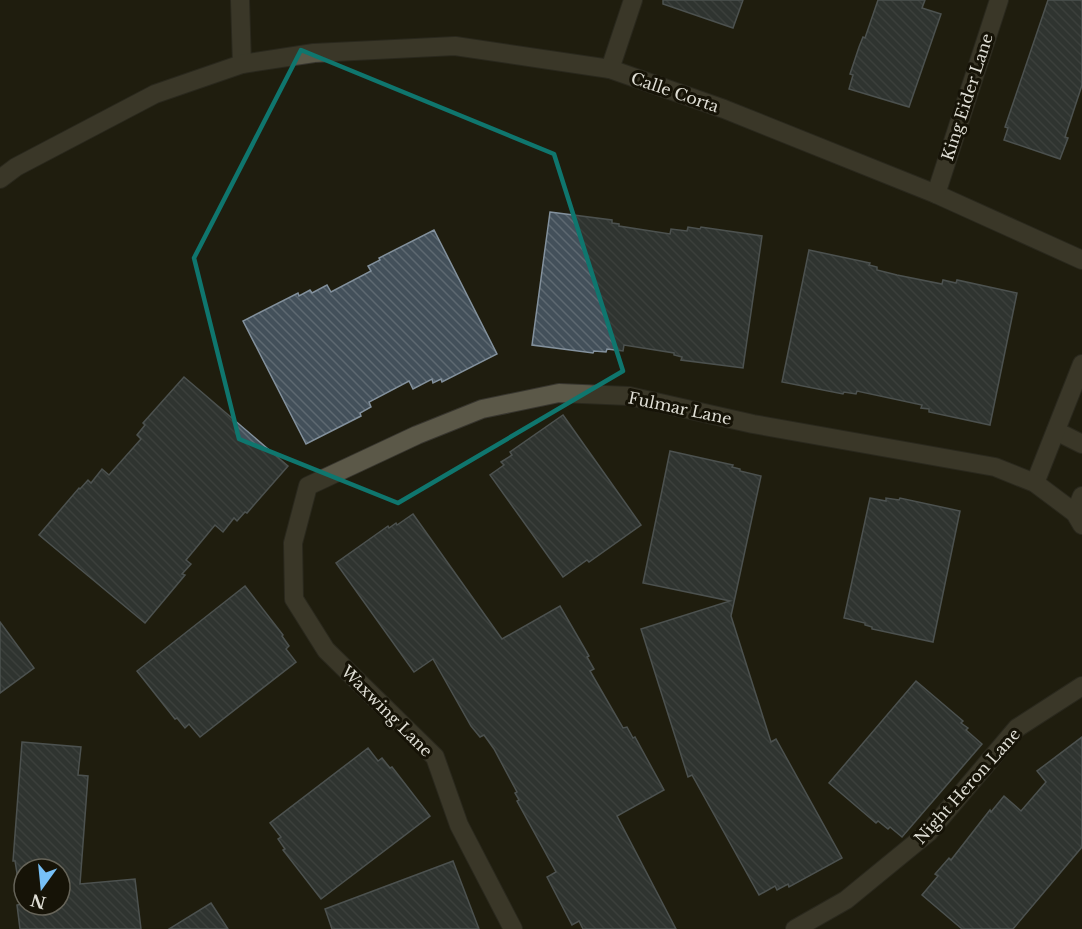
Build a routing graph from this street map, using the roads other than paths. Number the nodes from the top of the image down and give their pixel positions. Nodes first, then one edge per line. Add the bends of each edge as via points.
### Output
1 (240, 0) edge
2 (633, 0) edge
3 (999, 0) edge
4 (242, 64) junction
5 (610, 69) junction
6 (0, 179) edge
7 (936, 194) junction
8 (1082, 260) edge
9 (1082, 363) edge
10 (1056, 431) junction
11 (1082, 444) edge
12 (1035, 483) junction
13 (1080, 511) edge
14 (294, 599) joint
15 (1082, 686) edge
16 (513, 929) edge
17 (795, 929) edge

1 - 4 street
2 - 5 street
3 - 7 street, King Eider Lane
4 - 5 street, Calle Corta via 314,53 454,46
4 - 6 street, Calle Corta via 154,94
5 - 7 street, Calle Corta via 724,109
7 - 8 street, Calle Corta
9 - 10 street
10 - 11 street
10 - 12 street
12 - 13 street
12 - 14 street, Fulmar Lane via 995,467 753,424 636,396 559,393 482,409 308,486 293,543
14 - 16 street, Waxwing Lane via 326,650 435,757 459,825
15 - 17 street, Night Heron Lane via 1017,728 929,832 846,900

